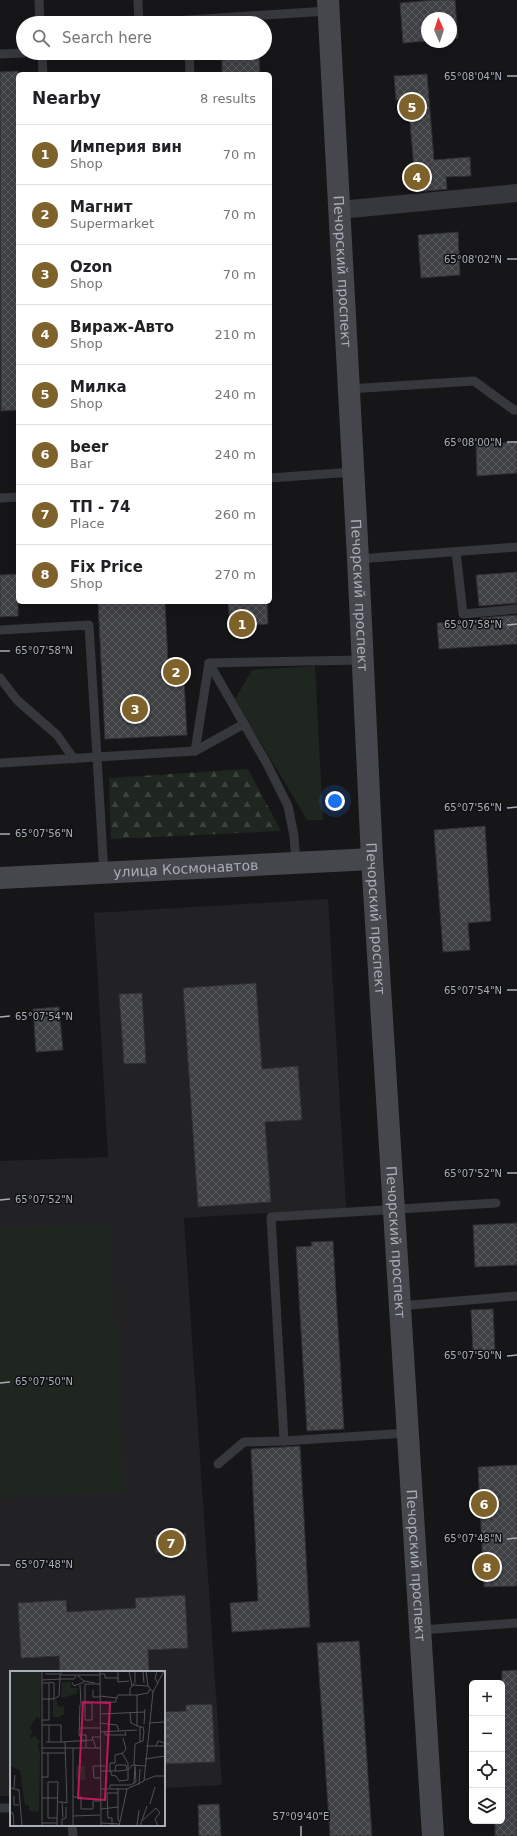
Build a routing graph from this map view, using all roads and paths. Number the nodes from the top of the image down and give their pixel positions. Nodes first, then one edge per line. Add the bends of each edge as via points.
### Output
1 (39, 0) edge
2 (138, 0) edge
3 (328, 6) edge
4 (40, 16) edge
5 (138, 16) edge
6 (240, 16) edge
7 (16, 53) edge
8 (0, 54) edge
9 (42, 60) edge
10 (189, 60) edge
11 (43, 72) edge
12 (190, 72) edge
13 (517, 193) edge
14 (339, 210) junction
15 (348, 389) junction
16 (517, 410) edge
17 (353, 472) junction
18 (272, 478) edge
19 (16, 497) edge
20 (0, 498) edge
21 (517, 547) edge
22 (456, 552) junction
23 (358, 559) junction
24 (517, 609) edge
25 (0, 630) edge
26 (362, 660) junction
27 (209, 663) junction
28 (0, 678) edge
29 (244, 724) junction
30 (195, 751) junction
31 (97, 757) junction
32 (74, 759) junction
33 (0, 763) edge
34 (372, 859) junction
35 (296, 863) junction
36 (104, 873) junction
37 (0, 878) edge
38 (496, 1203) dead end
39 (394, 1210) junction
40 (517, 1296) edge
41 (400, 1306) junction
42 (408, 1433) junction
43 (284, 1440) junction
44 (218, 1464) dead end
45 (517, 1623) edge
46 (421, 1630) junction
47 (72, 1826) edge
48 (73, 1836) edge
49 (433, 1836) edge

1 - 4 lane
2 - 5 lane
3 - 6 lane
3 - 14 main road, Печорский проспект
7 - 8 lane
9 - 11 lane
10 - 12 lane
13 - 14 street
14 - 15 main road, Печорский проспект
15 - 16 lane via 474,381
15 - 17 main road, Печорский проспект
17 - 18 lane
17 - 23 main road, Печорский проспект
19 - 20 lane
21 - 22 lane
22 - 23 lane
22 - 24 lane via 463,614
23 - 26 main road, Печорский проспект
25 - 31 lane via 90,625
26 - 27 lane
26 - 34 main road, Печорский проспект
27 - 29 lane
27 - 30 lane
28 - 32 lane via 17,700 57,734
29 - 30 lane
29 - 35 lane via 288,806
30 - 31 lane
31 - 32 lane
31 - 36 lane
32 - 33 lane
34 - 35 main road, улица Космонавтов
34 - 39 main road, Печорский проспект
35 - 36 main road, улица Космонавтов
36 - 37 main road, улица Космонавтов
38 - 39 lane
39 - 41 main road, Печорский проспект
39 - 43 lane via 271,1218
40 - 41 lane
41 - 42 main road, Печорский проспект
42 - 43 lane
42 - 46 main road, Печорский проспект
43 - 44 lane via 244,1442
45 - 46 lane
46 - 49 main road, Печорский проспект
47 - 48 lane

